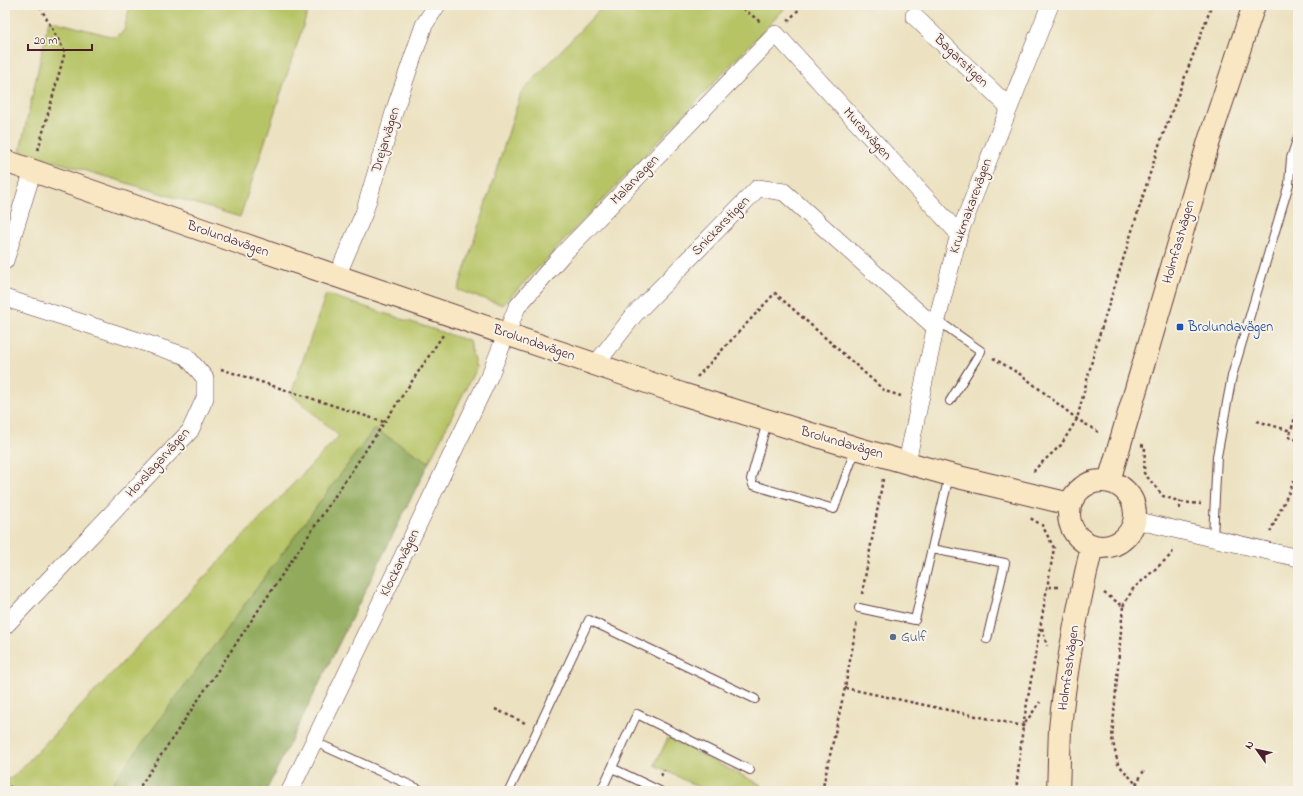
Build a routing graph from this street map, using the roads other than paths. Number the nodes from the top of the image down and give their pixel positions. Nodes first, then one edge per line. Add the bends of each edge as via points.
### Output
1 (437, 5) edge
2 (1050, 5) edge
3 (1254, 5) edge
4 (914, 16) dead end
5 (776, 34) joint
6 (1009, 107) junction
7 (1298, 137) edge
8 (5, 161) edge
9 (33, 170) junction
10 (959, 234) junction
11 (5, 261) edge
12 (337, 276) junction
13 (5, 298) edge
14 (937, 324) junction
15 (505, 334) junction
16 (596, 364) junction
17 (950, 401) dead end
18 (767, 421) junction
19 (856, 448) junction
20 (907, 462) junction
21 (950, 475) junction
22 (1109, 481) junction
23 (1070, 504) junction
24 (1135, 520) junction
25 (1212, 538) junction
26 (1092, 546) junction
27 (932, 549) junction
28 (1298, 558) edge
29 (859, 608) dead end
30 (5, 626) edge
31 (987, 639) dead end
32 (755, 699) dead end
33 (314, 742) junction
34 (612, 768) junction
35 (750, 770) dead end
36 (290, 791) edge
37 (423, 791) edge
38 (509, 791) edge
39 (601, 791) edge
40 (660, 791) edge
41 (1058, 791) edge

1 - 12 street, Drejarvägen via 424,25 396,106 364,213
2 - 6 street, Krukmakarevägen
3 - 22 street, Holmfastvägen via 1209,140
4 - 6 street, Bagarstigen
5 - 10 street, Murarvägen
5 - 15 street, Malarvagen via 562,256 517,307
6 - 10 street, Krukmakarevägen
7 - 25 lane via 1291,158 1289,184 1232,376 1217,456
8 - 9 street, Brolundavägen
9 - 11 street
9 - 12 street, Brolundavägen
10 - 14 street, Krukmakarevägen
12 - 15 street, Brolundavägen
13 - 30 street, Hovslagarvägen via 186,356 205,378 205,398 190,431
14 - 16 street, Snickarstigen via 784,192 758,188 634,315
14 - 17 lane via 981,351
14 - 20 street, Krukmakarevägen
15 - 16 street, Brolundavägen
15 - 33 street, Klockarvägen via 490,375
16 - 18 street, Brolundavägen
18 - 19 street, Brolundavägen
18 - 19 lane via 751,479 754,485 834,509
19 - 20 street, Brolundavägen
20 - 21 street, Brolundavägen
21 - 23 street, Brolundavägen
21 - 27 lane
22 - 23 street via 1086,485 1076,493
22 - 24 street via 1129,494 1134,505
23 - 26 street via 1069,518 1073,530 1081,540
24 - 25 street
24 - 26 street via 1129,534 1119,543 1106,547
25 - 28 street
26 - 41 street, Holmfastvägen via 1068,664 1060,730
27 - 29 lane via 915,620
27 - 31 lane via 1005,563
32 - 38 lane via 589,620
33 - 36 street, Klockarvägen
33 - 37 lane
34 - 35 lane via 637,714
34 - 39 lane
34 - 40 lane

